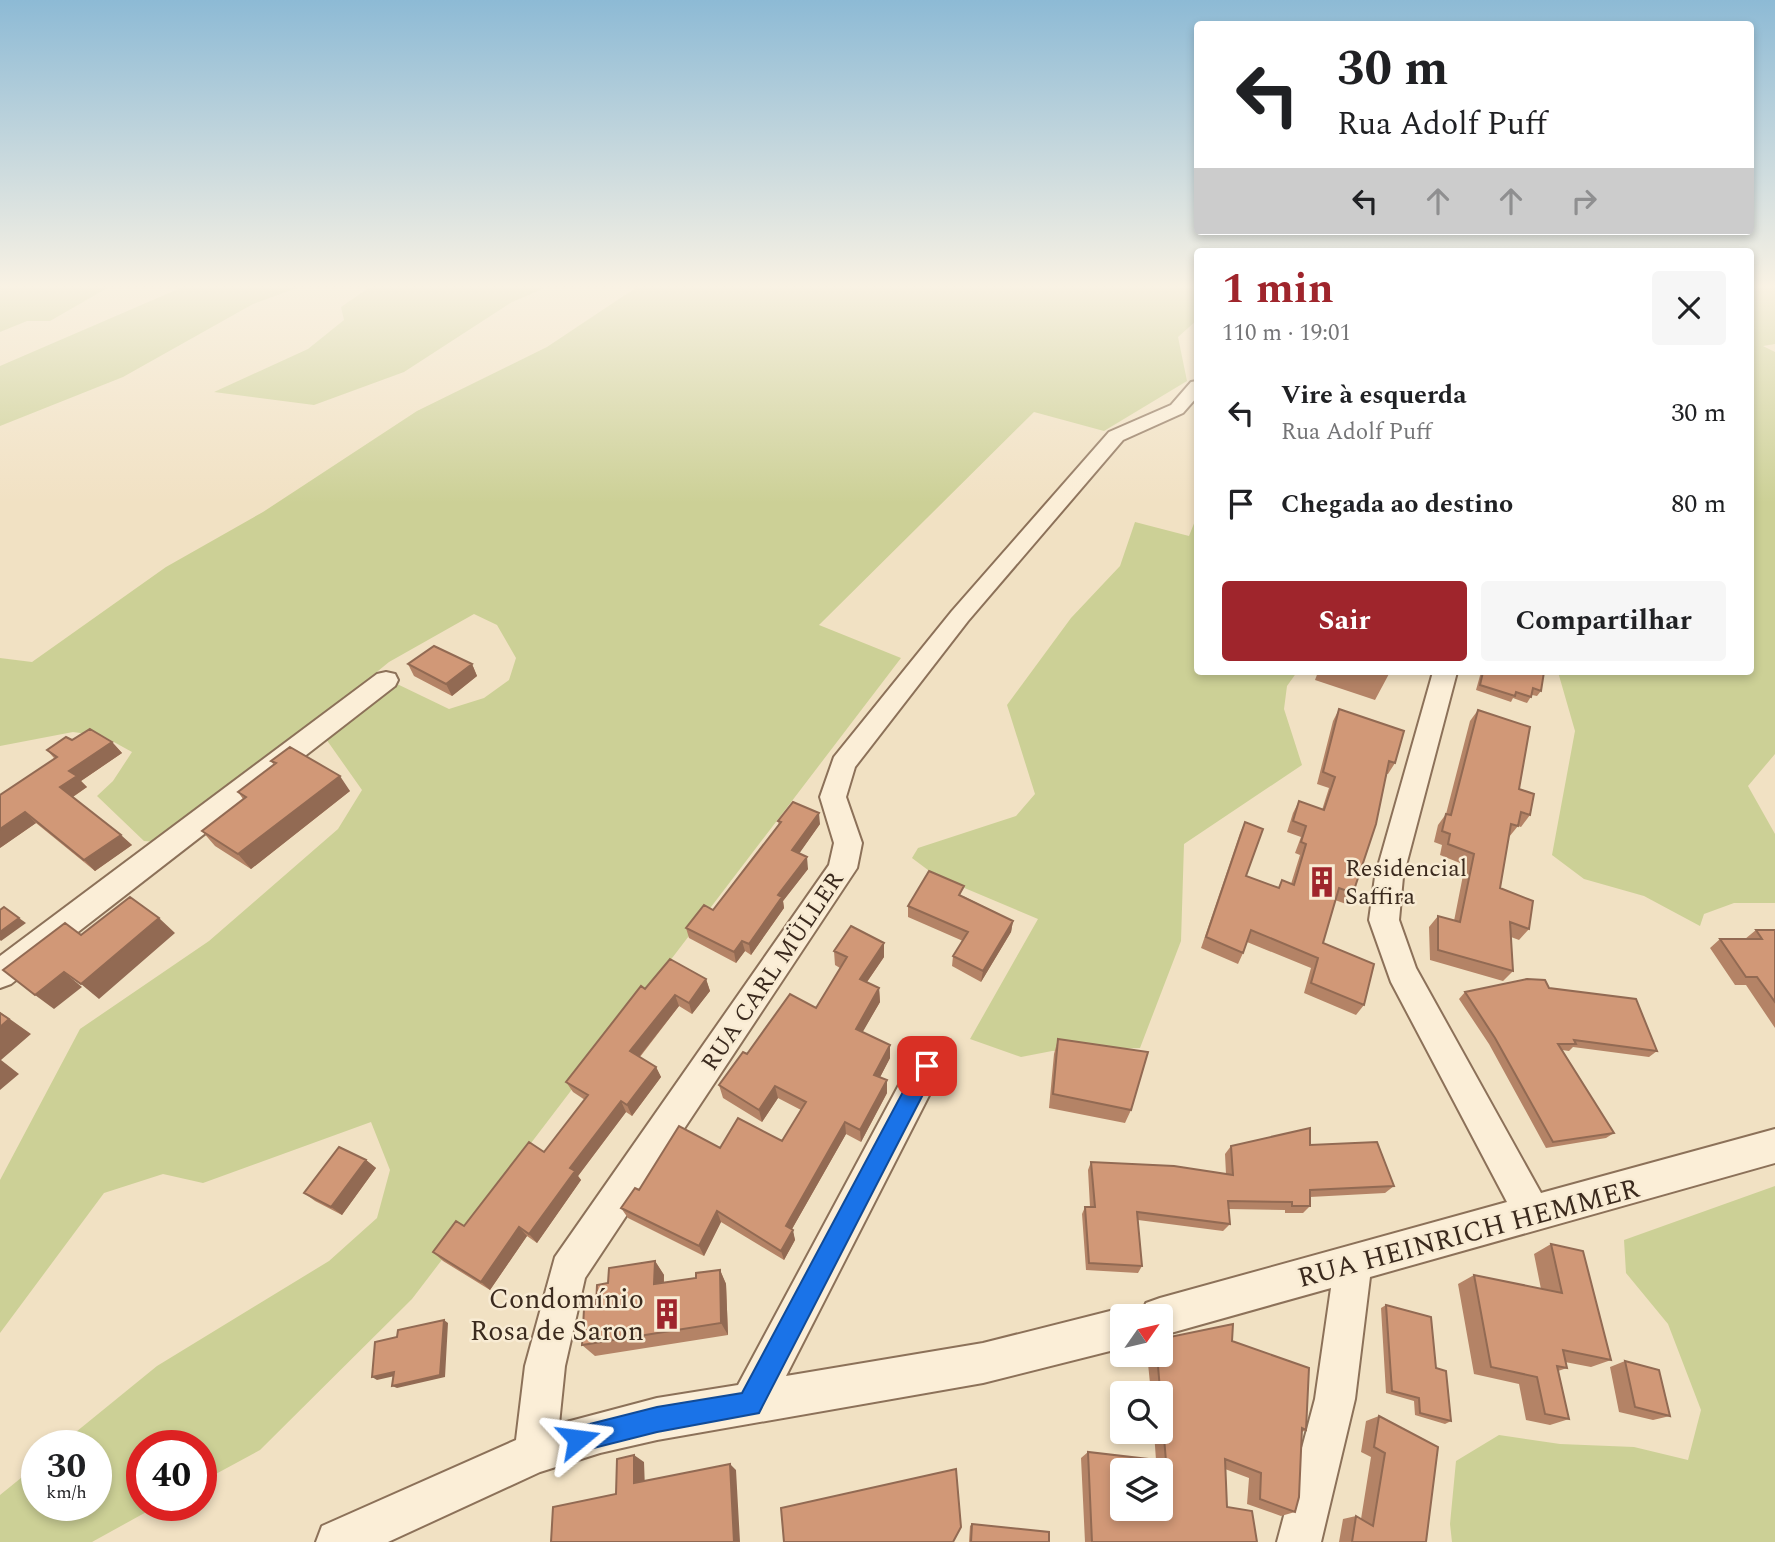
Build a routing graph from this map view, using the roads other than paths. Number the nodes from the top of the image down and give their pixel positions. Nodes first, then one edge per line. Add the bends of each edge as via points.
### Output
1 (1194, 389) edge
2 (1444, 675) edge
3 (386, 680) dead end
4 (0, 974) edge
5 (927, 1066) dead end
6 (1775, 1146) edge
7 (1533, 1215) junction
8 (1353, 1264) junction
9 (1173, 1313) edge
10 (1110, 1331) edge
11 (750, 1404) junction
12 (535, 1453) junction
13 (338, 1542) edge
14 (1299, 1542) edge

1 - 12 street, RUA CARL MÜLLER via 1177,409 1116,436 960,616 843,764 833,797 848,843 843,868 568,1270 545,1366
2 - 7 street via 1389,877 1384,920 1402,972
3 - 4 street
5 - 11 street
6 - 7 street, RUA HEINRICH HEMMER
7 - 8 street, RUA HEINRICH HEMMER
8 - 9 street, RUA HEINRICH HEMMER
8 - 14 street via 1335,1399
10 - 11 street via 983,1363
11 - 12 street via 622,1427
12 - 13 street

